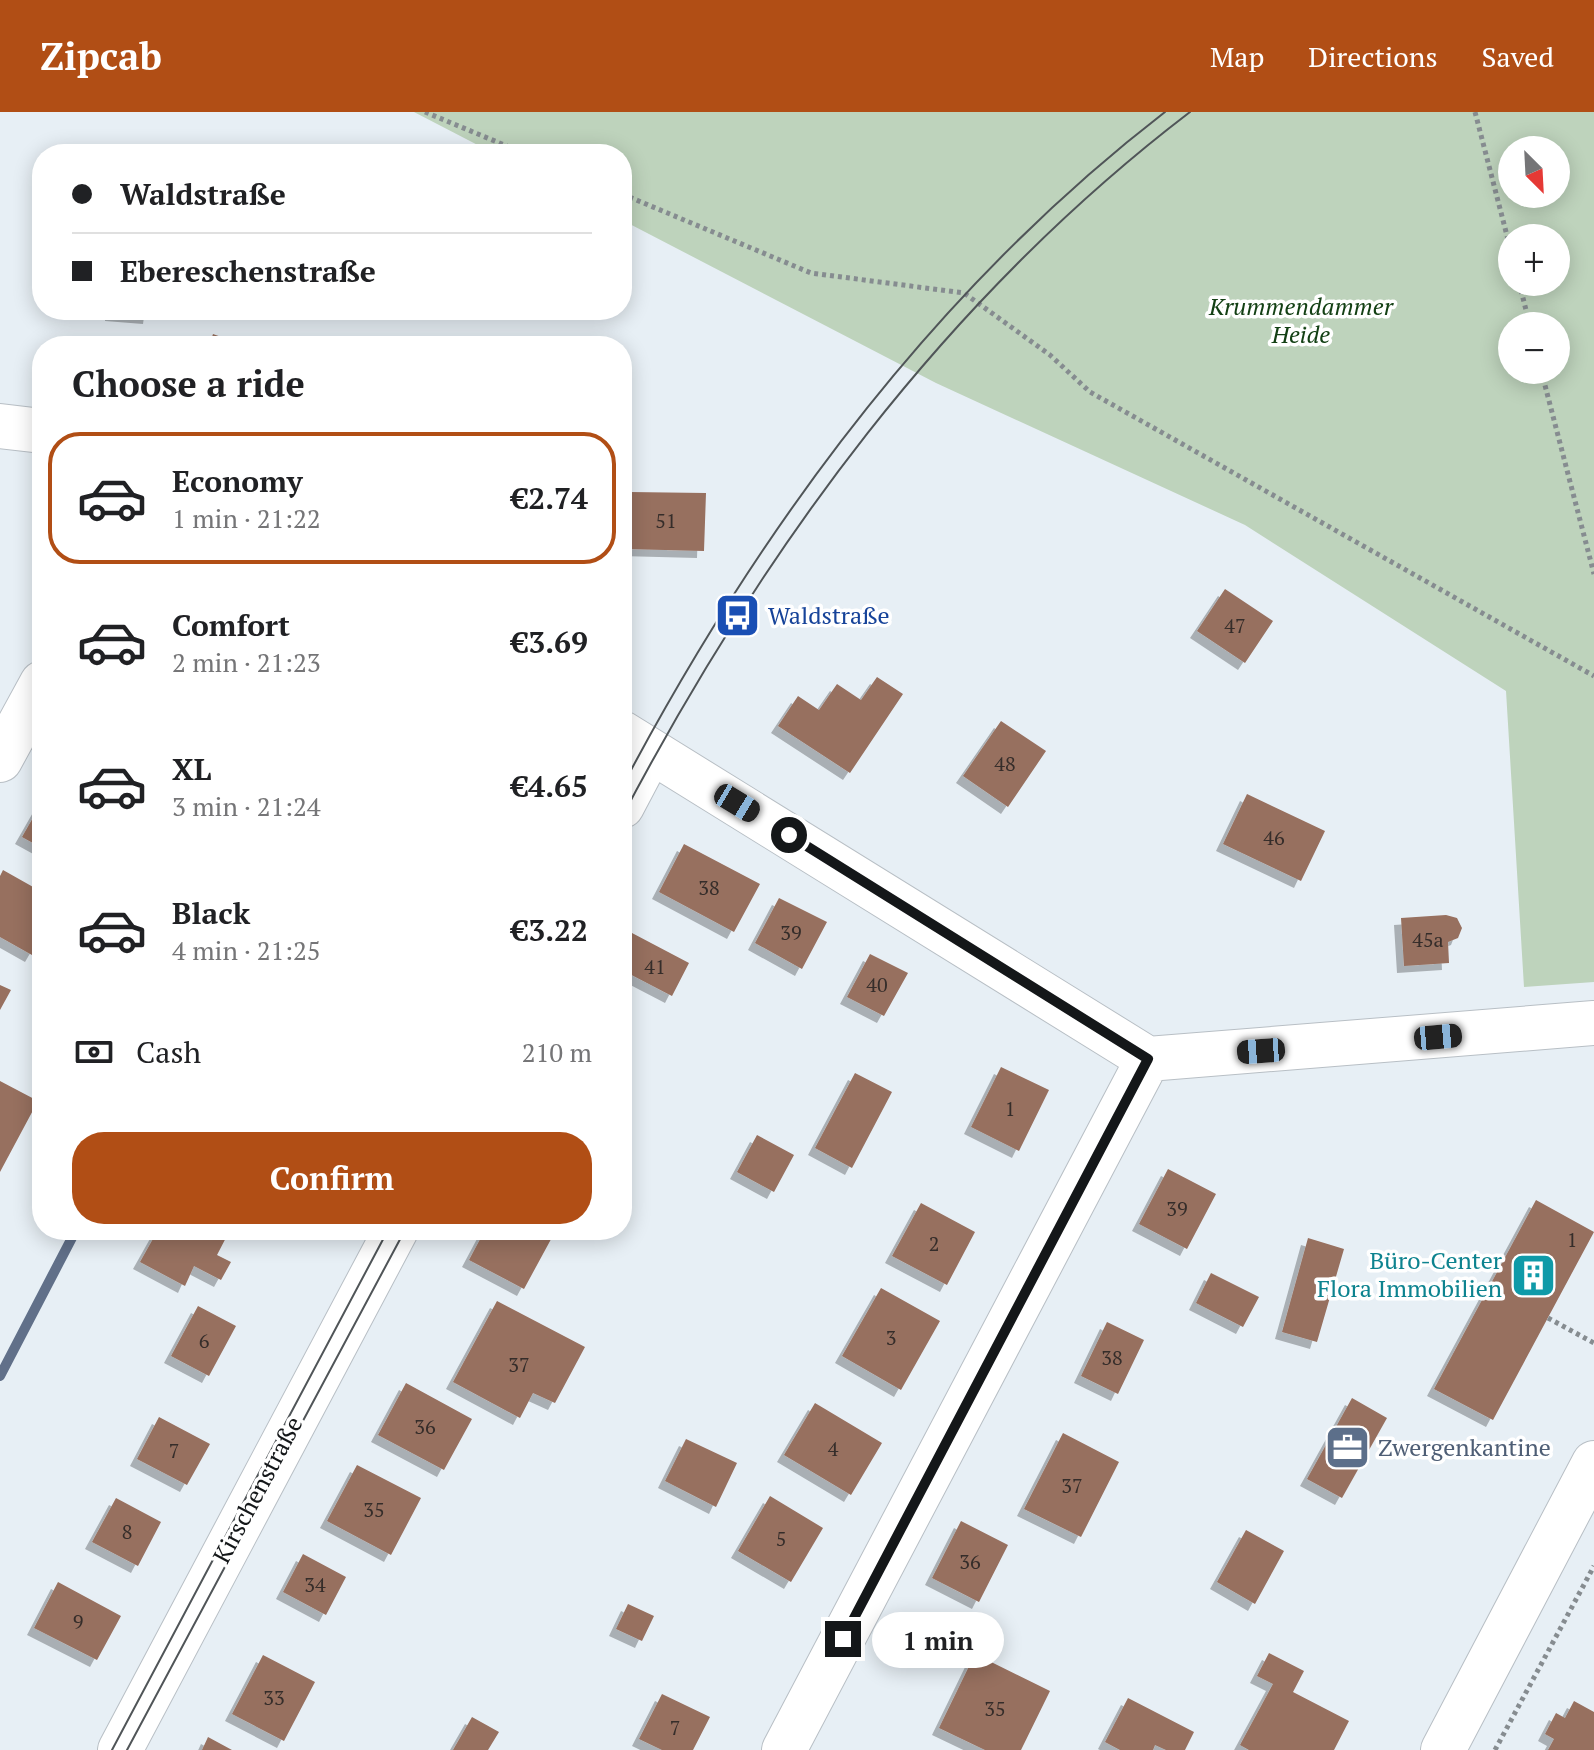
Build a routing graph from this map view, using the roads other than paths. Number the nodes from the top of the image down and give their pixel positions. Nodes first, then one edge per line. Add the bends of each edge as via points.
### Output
1 (0, 426) edge
2 (32, 430) edge
3 (32, 702) edge
4 (637, 742) edge
5 (10, 743) edge
6 (632, 763) edge
7 (1594, 1023) edge
8 (1148, 1059) junction
9 (391, 1240) edge
10 (1594, 1463) edge
11 (120, 1750) edge
12 (784, 1750) edge
13 (1443, 1750) edge

1 - 2 street
3 - 5 street
4 - 6 street
4 - 8 street
7 - 8 street
8 - 12 street
9 - 11 street, Kirschenstraße
10 - 13 street

